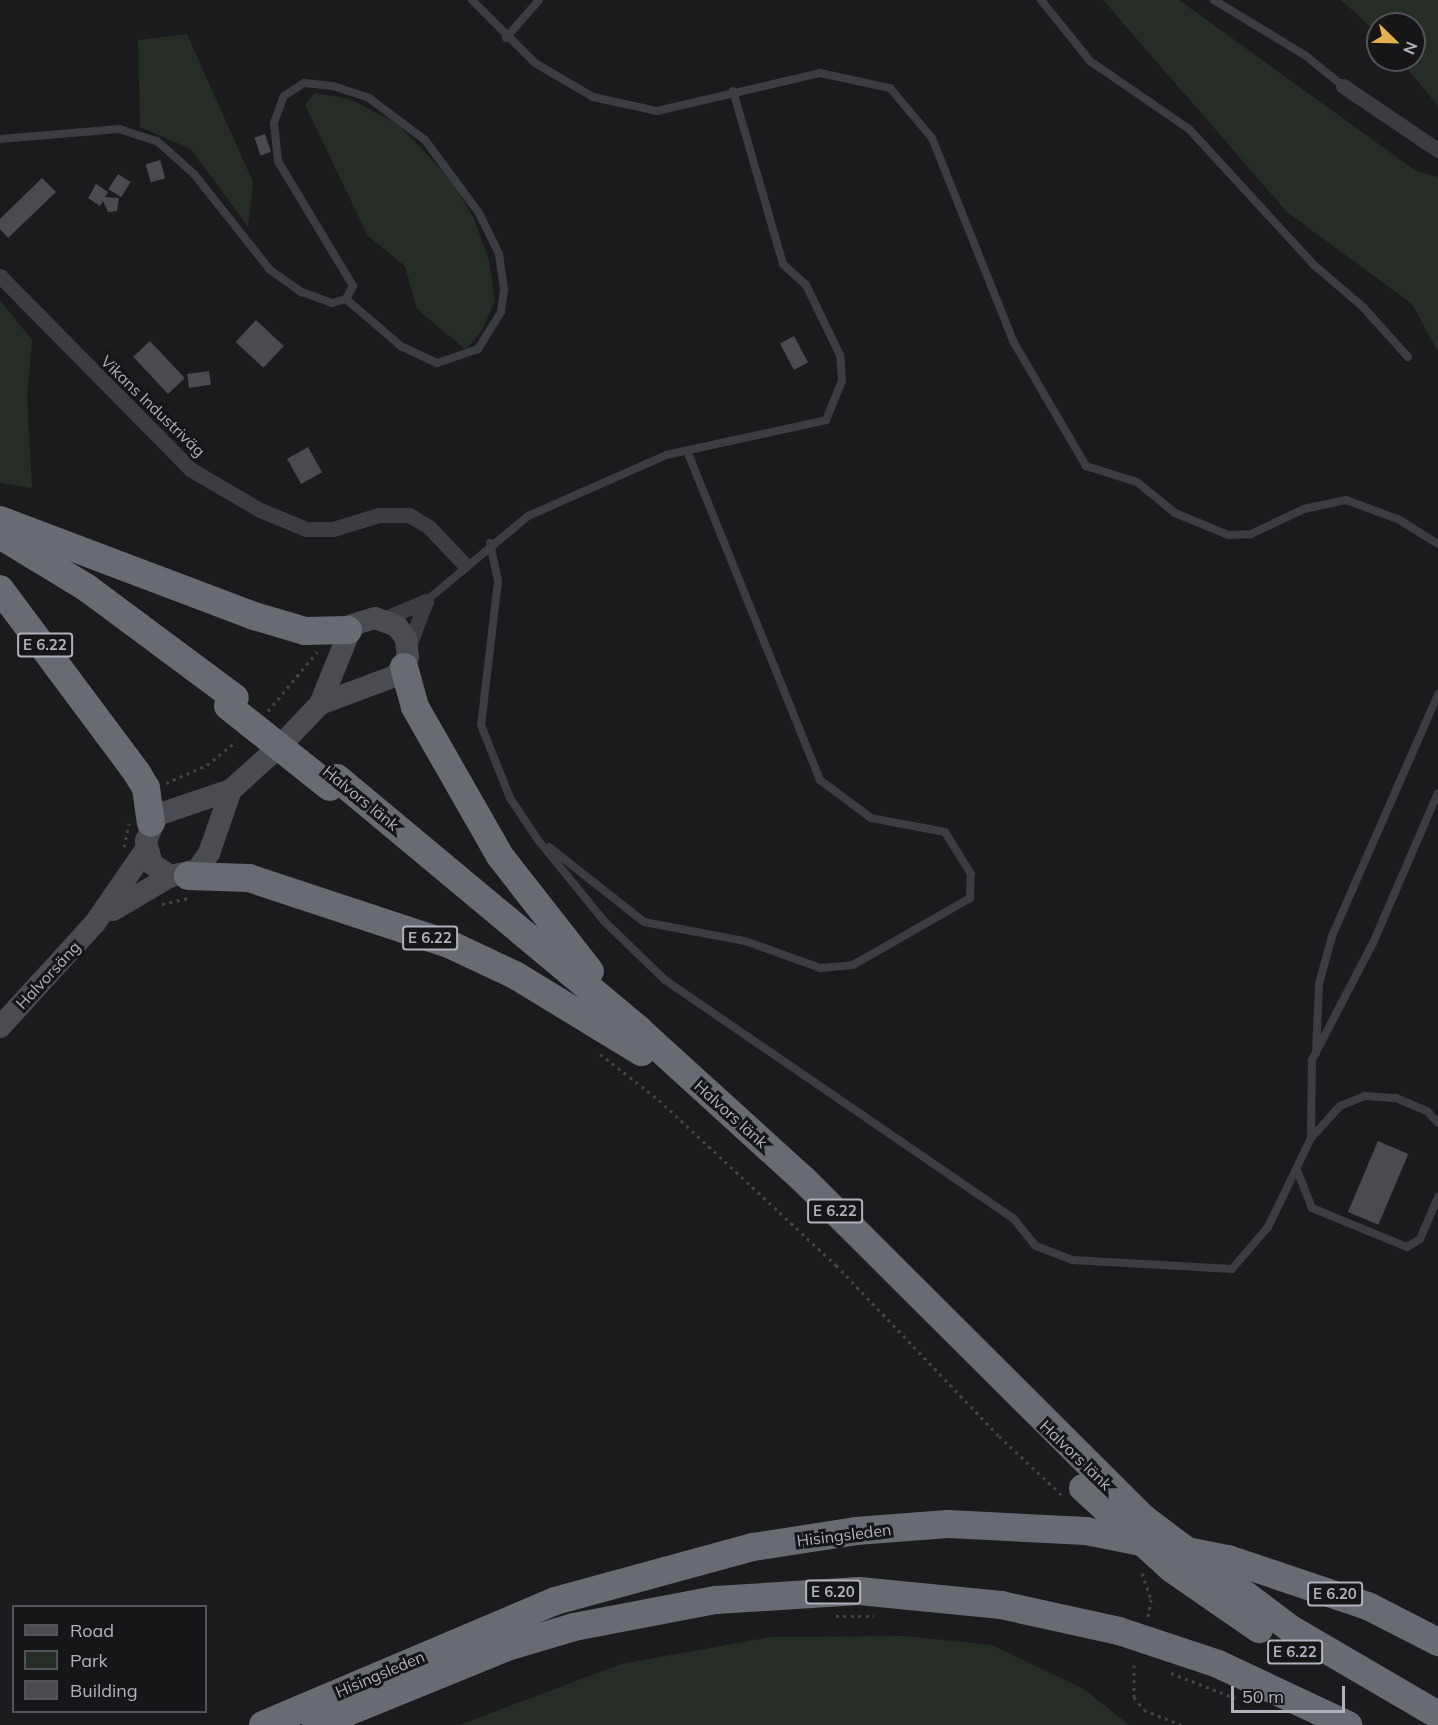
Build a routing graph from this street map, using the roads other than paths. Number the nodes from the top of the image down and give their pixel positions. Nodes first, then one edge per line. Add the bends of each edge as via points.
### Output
1 (472, 0) edge
2 (539, 0) edge
3 (1041, 0) edge
4 (1214, 0) edge
5 (506, 38) junction
6 (1343, 86) joint
7 (733, 91) junction
8 (0, 139) edge
9 (1438, 150) edge
10 (0, 276) edge
11 (346, 299) junction
12 (1408, 357) dead end
13 (687, 451) junction
14 (0, 520) edge
15 (0, 535) edge
16 (490, 543) junction
17 (1438, 544) edge
18 (0, 549) edge
19 (464, 564) junction
20 (0, 589) edge
21 (426, 601) junction
22 (383, 619) junction
23 (336, 631) junction
24 (406, 658) junction
25 (1438, 694) edge
26 (231, 702) junction
27 (320, 704) junction
28 (333, 782) junction
29 (231, 790) junction
30 (1438, 793) edge
31 (142, 829) junction
32 (538, 840) junction
33 (186, 883) junction
34 (95, 923) junction
35 (0, 1027) edge
36 (639, 1030) junction
37 (1316, 1053) junction
38 (651, 1058) junction
39 (1438, 1123) edge
40 (1311, 1138) junction
41 (1297, 1170) junction
42 (1438, 1197) edge
43 (1438, 1642) edge
44 (1438, 1715) edge
45 (263, 1725) edge
46 (316, 1725) edge
47 (1348, 1725) edge
48 (1424, 1725) edge

1 - 5 lane
2 - 5 lane
3 - 12 lane via 1090,61 1189,129 1314,265
4 - 6 lane via 1306,56
5 - 7 lane via 535,63 593,97 657,111
6 - 9 street
7 - 13 lane via 783,264 806,285 830,331 840,355 842,381 826,420
7 - 17 lane via 820,73 890,88 932,138 1013,341 1086,466 1137,482 1175,513 1228,535 1251,534 1304,509 1346,500 1398,519
8 - 11 lane via 119,129 158,141 194,174 270,270 319,300
10 - 19 street, Vikans Industriväg via 190,469 260,510 306,529 333,529 379,515 409,515 429,527
11 - 11 lane via 420,358 452,361 478,349 488,338 501,312 503,274 479,213 425,140 369,98 333,86 304,83 284,96 274,123 278,162 349,278 352,286
13 - 16 lane via 666,455 528,516
13 - 32 lane via 820,780 871,818 945,832 971,874 970,898 930,925 853,965 820,968 745,941 644,922
14 - 23 highway via 254,616
15 - 26 highway, Halvors länk / E 6.22 via 87,588
16 - 19 lane
16 - 32 lane via 498,581 481,725 510,798
18 - 26 highway, Halvors länk / E 6.22
19 - 21 lane
20 - 31 highway, E 6.22 via 146,788
21 - 22 street
21 - 24 street
22 - 23 street via 359,620
22 - 24 street, E 6.22 via 401,630
23 - 27 street, Halvorsäng
24 - 27 street, Halvorsäng via 385,682
24 - 36 highway, E 6.22 via 415,707 500,856
25 - 37 lane via 1332,936 1319,984
26 - 28 highway, Halvors länk / E 6.22
27 - 29 street, Halvorsäng
28 - 36 highway, Halvors länk / E 6.22
28 - 38 highway, Halvors länk / E 6.22
29 - 31 street, Halvorsäng via 166,811
29 - 33 street, Halvorsäng via 210,853
30 - 37 lane via 1373,943
31 - 33 street, E 6.22 via 152,864
31 - 34 street, Halvorsäng
32 - 41 lane via 604,921 665,980 1013,1218 1036,1246 1072,1260 1232,1269 1268,1227
33 - 34 street, Halvorsäng via 133,896
33 - 38 highway, E 6.22 via 249,878 449,944 515,975
34 - 35 street, Halvorsäng
36 - 44 highway, Halvors länk / E 6.22 via 803,1179 1143,1518 1291,1629
37 - 40 lane
38 - 48 highway, Halvors länk / E 6.22 via 870,1262 1119,1524 1224,1607
39 - 40 lane via 1427,1111 1396,1098 1365,1096 1340,1106
40 - 41 lane
41 - 42 lane via 1312,1208 1407,1247 1420,1239
43 - 45 highway, Hisingsleden / E 6.20, bridge via 1368,1606 1228,1559 1086,1531 948,1524 856,1531 753,1547 555,1601
46 - 47 highway, Hisingsleden / E 6.20 via 405,1686 574,1627 716,1599 859,1591 1001,1605 1119,1630 1218,1664

